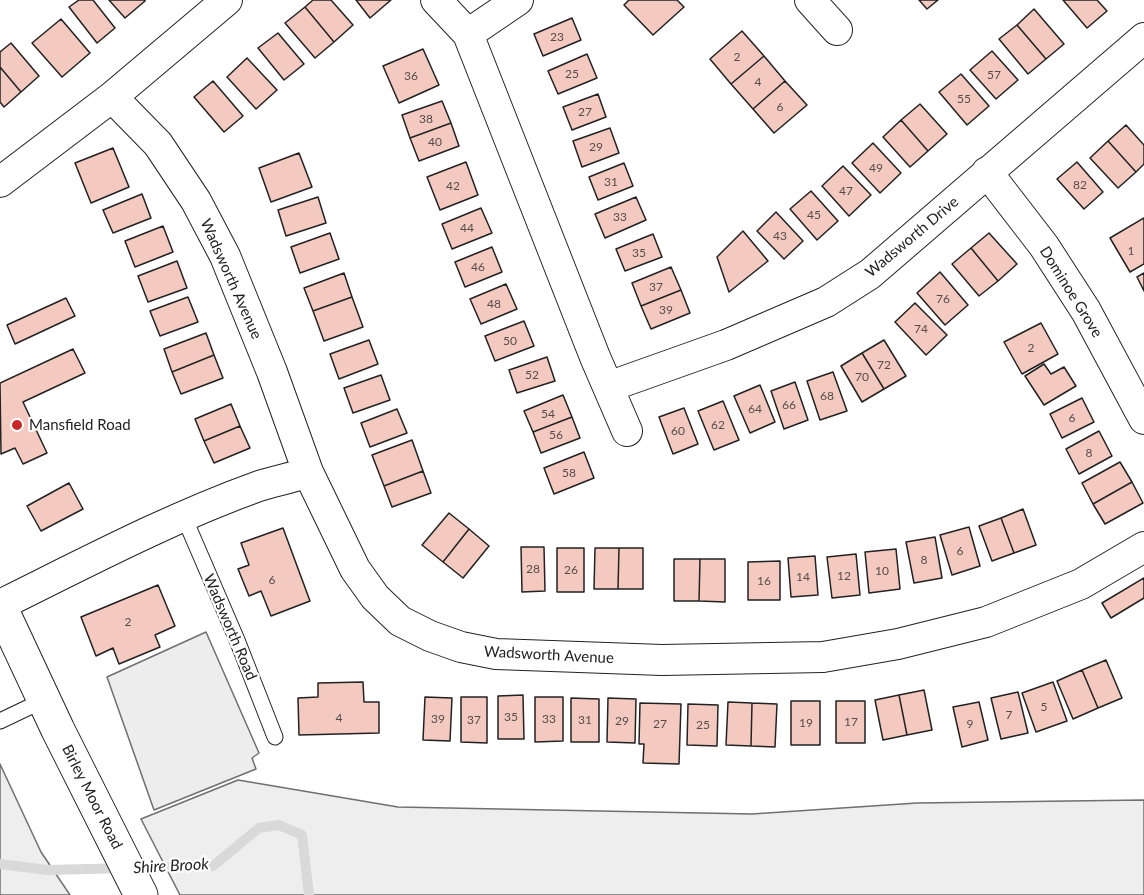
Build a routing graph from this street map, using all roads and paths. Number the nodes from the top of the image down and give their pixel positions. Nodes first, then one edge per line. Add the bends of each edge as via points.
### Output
1 (227, 0) edge
2 (436, 0) edge
3 (518, 0) edge
4 (468, 34) junction
5 (1144, 38) edge
6 (112, 97) junction
7 (987, 172) junction
8 (0, 182) edge
9 (608, 387) junction
10 (1144, 419) edge
11 (627, 431) dead end
12 (308, 472) junction
13 (184, 517) junction
14 (1144, 547) edge
15 (0, 606) edge
16 (44, 700) junction
17 (0, 721) edge
18 (274, 737) dead end
19 (141, 895) edge

1 - 6 street
2 - 4 street
3 - 4 street
4 - 9 street
5 - 7 street, Wadsworth Drive
6 - 8 street
6 - 12 street, Wadsworth Avenue via 158,144 201,210 272,372
7 - 9 street, Wadsworth Drive via 870,274 826,302 726,345
7 - 10 street, Dominoe Grove via 1044,246 1086,311
9 - 11 street
12 - 13 street via 260,486
12 - 14 street, Wadsworth Avenue via 355,569 375,597 400,621 430,636 496,654 674,660 823,657 986,622 1081,584
13 - 15 street
13 - 18 lane, Wadsworth Road
15 - 16 main road
16 - 17 lane
16 - 19 main road, Birley Moor Road

